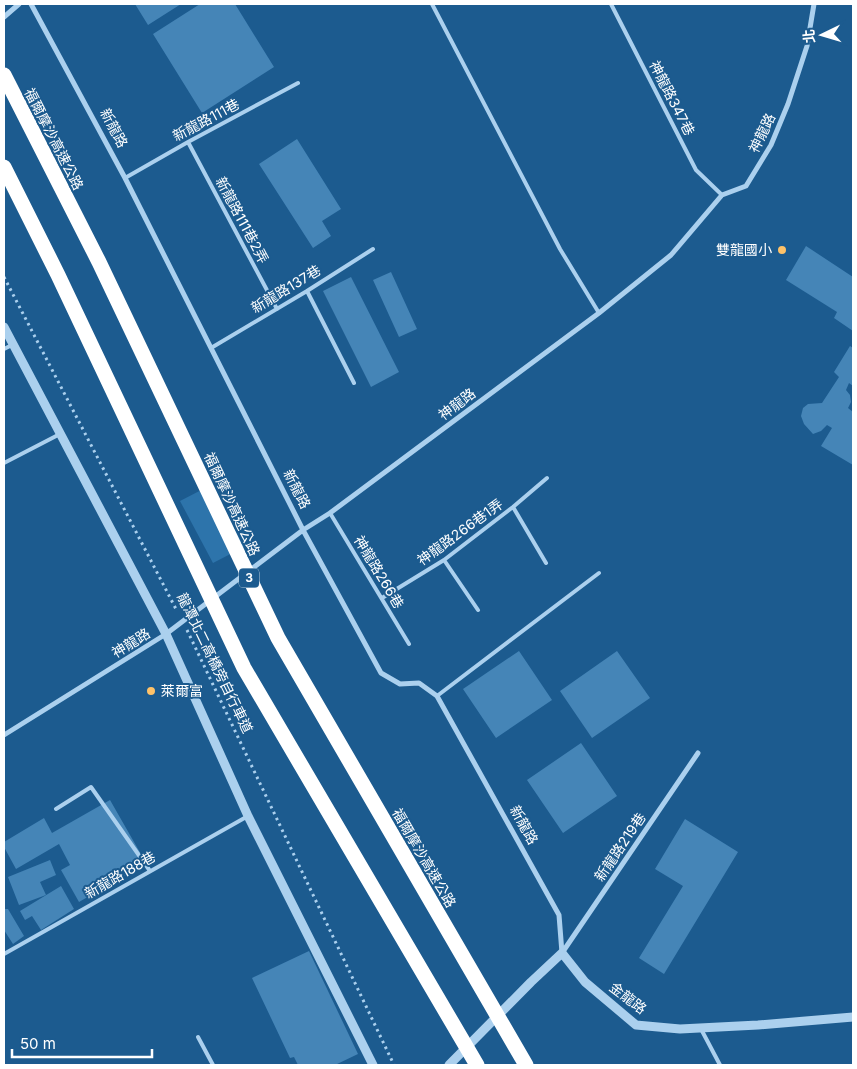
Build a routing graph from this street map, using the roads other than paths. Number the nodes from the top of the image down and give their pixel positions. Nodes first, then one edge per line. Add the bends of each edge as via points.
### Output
1 (19, 4) edge
2 (31, 4) edge
3 (432, 4) edge
4 (611, 4) edge
5 (814, 4) edge
6 (4, 17) edge
7 (4, 75) edge
8 (298, 83) dead end
9 (188, 142) junction
10 (4, 166) edge
11 (125, 178) junction
12 (722, 194) junction
13 (373, 249) dead end
14 (307, 291) junction
15 (277, 309) junction
16 (599, 312) junction
17 (4, 327) edge
18 (8, 347) edge
19 (211, 348) junction
20 (354, 383) dead end
21 (60, 434) junction
22 (4, 463) edge
23 (547, 478) dead end
24 (513, 507) junction
25 (330, 512) junction
26 (302, 530) junction
27 (444, 560) junction
28 (546, 563) dead end
29 (598, 573) dead end
30 (382, 598) junction
31 (478, 610) dead end
32 (166, 634) junction
33 (409, 644) dead end
34 (437, 696) junction
35 (4, 735) edge
36 (698, 753) dead end
37 (56, 809) dead end
38 (248, 816) junction
39 (150, 871) junction
40 (562, 953) junction
41 (4, 954) edge
42 (853, 1016) edge
43 (700, 1027) junction
44 (198, 1037) dead end
45 (213, 1065) edge
46 (373, 1065) edge
47 (449, 1065) edge
48 (476, 1065) edge
49 (526, 1065) edge
50 (720, 1065) edge

1 - 6 street
2 - 11 street, 新龍路
3 - 16 lane via 560,249
4 - 12 lane, 神龍路347巷 via 696,170
5 - 12 street, 神龍路 via 807,46 771,145 746,186
7 - 49 highway, 福爾摩沙高速公路 / 3, bridge via 99,262 278,638
8 - 9 lane, 新龍路111巷
9 - 11 lane, 新龍路111巷
9 - 15 lane, 新龍路111巷2弄
10 - 48 highway, bridge via 244,668
11 - 19 street, 新龍路
12 - 16 street, 神龍路 via 671,255
13 - 14 lane, 新龍路137巷
14 - 15 lane, 新龍路137巷
14 - 20 lane
15 - 19 lane, 新龍路137巷
16 - 25 street, 神龍路
17 - 18 street
18 - 21 street
19 - 26 street, 新龍路
21 - 22 lane
21 - 32 street
23 - 24 lane, 神龍路266巷1弄
24 - 27 lane, 神龍路266巷1弄
24 - 28 lane
25 - 26 street, 神龍路
25 - 30 lane, 神龍路266巷
26 - 32 street, 神龍路
26 - 34 street, 新龍路 via 381,673 400,684 419,684
27 - 30 lane, 神龍路266巷1弄
27 - 31 lane
29 - 34 lane
30 - 33 lane, 神龍路266巷
32 - 35 street, 神龍路
32 - 38 street
34 - 40 street, 新龍路 via 559,916
36 - 40 street, 新龍路219巷
37 - 39 lane via 90,787
38 - 39 lane, 新龍路188巷
38 - 46 street
39 - 41 lane, 新龍路188巷
40 - 43 street, 金龍路 via 585,982 636,1025 680,1029
40 - 47 street
42 - 43 street, 金龍路
43 - 50 lane
44 - 45 lane

